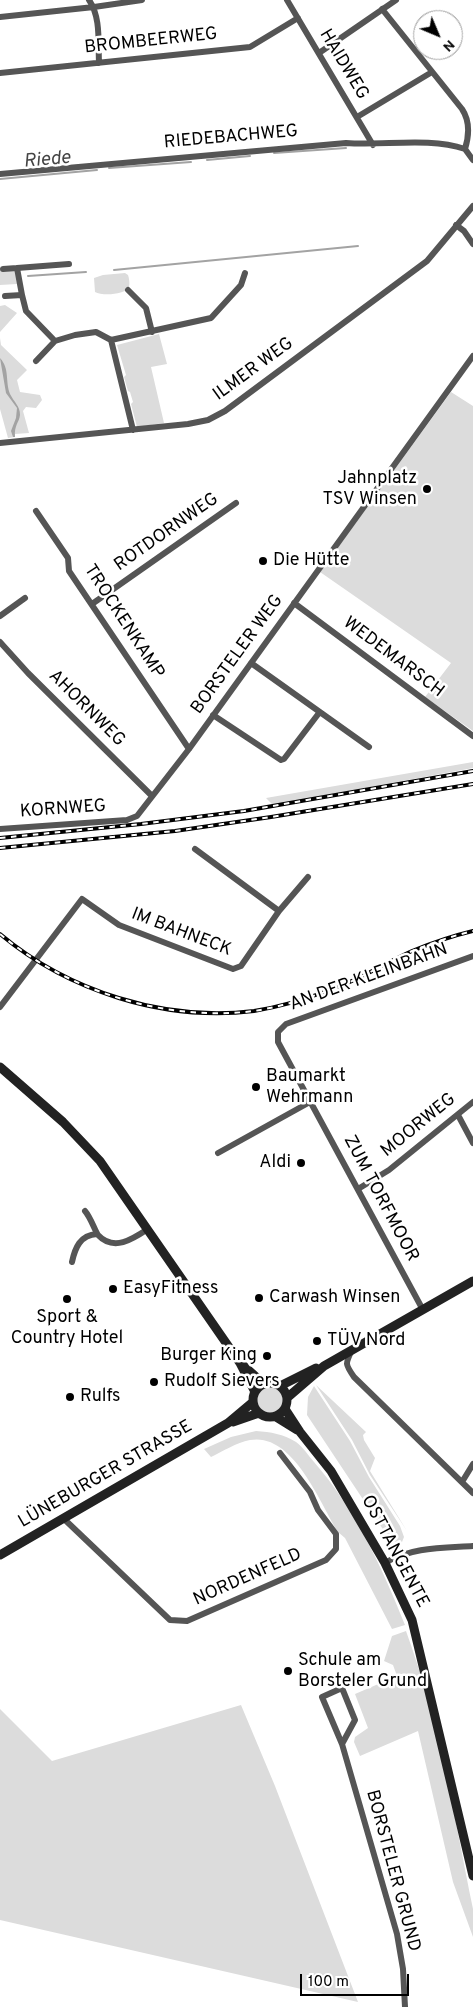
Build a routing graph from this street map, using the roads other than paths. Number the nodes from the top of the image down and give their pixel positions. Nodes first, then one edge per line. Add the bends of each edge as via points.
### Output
1 (89, 0) edge
2 (142, 0) edge
3 (287, 0) edge
4 (396, 0) edge
5 (94, 7) junction
6 (382, 9) junction
7 (0, 17) edge
8 (298, 18) junction
9 (319, 53) junction
10 (99, 63) junction
11 (432, 72) junction
12 (0, 73) edge
13 (357, 117) junction
14 (470, 122) edge
15 (373, 145) junction
16 (465, 149) junction
17 (473, 160) edge
18 (0, 174) edge
19 (473, 206) edge
20 (456, 225) junction
21 (473, 244) edge
22 (69, 264) dead end
23 (18, 268) junction
24 (3, 269) dead end
25 (245, 273) dead end
26 (128, 290) dead end
27 (22, 295) junction
28 (5, 296) dead end
29 (152, 332) junction
30 (55, 340) junction
31 (111, 340) junction
32 (473, 356) edge
33 (36, 361) dead end
34 (133, 430) junction
35 (0, 443) edge
36 (236, 503) dead end
37 (36, 511) dead end
38 (25, 598) dead end
39 (294, 603) junction
40 (92, 604) junction
41 (0, 616) edge
42 (0, 642) edge
43 (251, 663) junction
44 (319, 713) junction
45 (213, 715) junction
46 (473, 736) edge
47 (369, 746) dead end
48 (189, 749) junction
49 (152, 796) junction
50 (128, 820) joint
51 (0, 829) edge
52 (195, 849) dead end
53 (308, 877) dead end
54 (279, 911) junction
55 (473, 956) edge
56 (0, 1008) edge
57 (278, 1032) joint
58 (0, 1066) edge
59 (310, 1102) junction
60 (473, 1102) edge
61 (458, 1115) junction
62 (473, 1143) edge
63 (218, 1153) dead end
64 (358, 1189) junction
65 (85, 1211) dead end
66 (148, 1229) junction
67 (97, 1234) junction
68 (72, 1262) dead end
69 (473, 1281) edge
70 (423, 1310) junction
71 (352, 1350) junction
72 (240, 1363) junction
73 (324, 1366) junction
74 (264, 1384) junction
75 (280, 1386) junction
76 (255, 1392) junction
77 (288, 1397) junction
78 (253, 1402) junction
79 (285, 1409) junction
80 (259, 1413) junction
81 (276, 1417) junction
82 (228, 1423) junction
83 (300, 1432) junction
84 (280, 1453) dead end
85 (473, 1464) edge
86 (462, 1482) junction
87 (473, 1493) edge
88 (63, 1518) junction
89 (473, 1546) edge
90 (0, 1555) edge
91 (385, 1562) junction
92 (342, 1744) junction
93 (473, 1876) edge
94 (405, 2007) edge

1 - 5 street
2 - 5 street
3 - 8 street, HAIDWEG
4 - 6 street
5 - 7 street
5 - 10 street
6 - 9 street
6 - 11 street
8 - 9 street, HAIDWEG
8 - 10 street, BROMBEERWEG via 250,47
9 - 13 street, HAIDWEG
10 - 12 street, BROMBEERWEG
11 - 13 street
11 - 14 street
13 - 15 street, HAIDWEG
14 - 16 street
15 - 16 street, RIEDEBACHWEG via 413,142
15 - 18 street, RIEDEBACHWEG via 346,143
16 - 17 street
19 - 20 street, ILMER WEG
20 - 21 street
20 - 34 street, ILMER WEG via 427,261 225,411 208,420
22 - 23 street
23 - 24 street
23 - 27 street
25 - 29 street via 241,285 211,318
26 - 29 street via 146,308
27 - 28 street
27 - 30 street via 26,311
29 - 31 street
30 - 31 street via 96,332
30 - 33 street
31 - 34 street
32 - 39 street, BORSTELER WEG
34 - 35 street, ILMER WEG
36 - 40 street, ROTDORNWEG
37 - 40 street, TROCKENKAMP via 68,558 69,571
38 - 41 street
39 - 43 street, BORSTELER WEG
39 - 46 street, WEDEMARSCH
40 - 48 street, TROCKENKAMP
42 - 49 street, AHORNWEG
43 - 44 street
43 - 45 street, BORSTELER WEG
44 - 45 street via 281,760
44 - 47 street
45 - 48 street, BORSTELER WEG
48 - 49 street, BORSTELER WEG
49 - 50 street, BORSTELER WEG via 137,816
50 - 51 street, KORNWEG
52 - 54 street
53 - 54 street, IM BAHNECK
54 - 56 street, IM BAHNECK via 241,966 233,969 119,925 82,899
55 - 57 street, AN DER KLEINBAHN via 286,1024
57 - 59 street, ZUM TORFMOOR via 278,1042
58 - 66 main road via 87,1146
59 - 63 street
59 - 64 street, ZUM TORFMOOR
60 - 61 street, MOORWEG
61 - 62 street
61 - 64 street, MOORWEG via 389,1170
64 - 70 street, ZUM TORFMOOR
65 - 67 street
66 - 67 street via 129,1242 108,1241
66 - 72 main road
67 - 68 street via 81,1240
69 - 70 main road
70 - 71 main road
71 - 73 main road
71 - 86 street via 346,1362 354,1377
72 - 74 main road
72 - 76 main road
73 - 75 main road
73 - 77 main road
74 - 75 main road
74 - 76 main road
75 - 77 main road
76 - 78 main road
77 - 79 main road
78 - 80 main road
78 - 82 main road, LÜNEBURGER STRASSE
79 - 81 main road
79 - 83 main road, OSTTANGENTE
80 - 81 main road
80 - 82 main road, LÜNEBURGER STRASSE
81 - 83 main road, OSTTANGENTE
82 - 88 main road, LÜNEBURGER STRASSE
83 - 91 main road, OSTTANGENTE via 331,1471
84 - 88 street, NORDENFELD via 336,1534 336,1549 326,1560 187,1621 170,1620
85 - 86 street
86 - 87 street
88 - 90 main road, LÜNEBURGER STRASSE
89 - 91 street via 428,1548 398,1555
91 - 93 main road, OSTTANGENTE via 415,1629
92 - 92 street, BORSTELER GRUND via 322,1697 342,1688 355,1720
92 - 94 street, BORSTELER GRUND via 396,1934 403,1969

